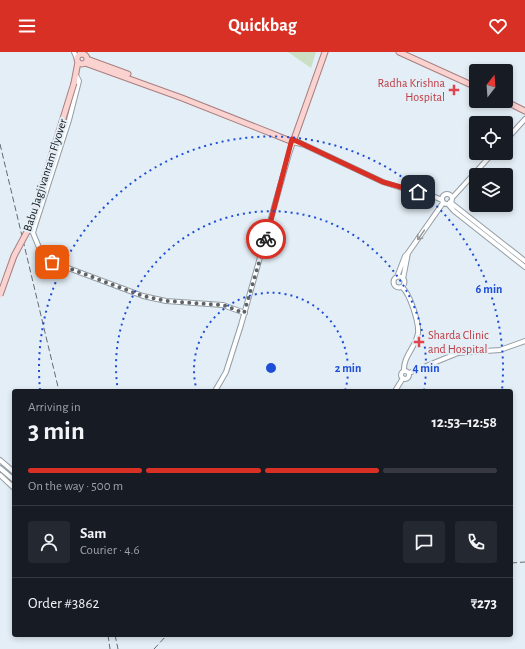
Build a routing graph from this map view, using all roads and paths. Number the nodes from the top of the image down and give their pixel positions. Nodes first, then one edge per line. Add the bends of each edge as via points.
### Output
1 (74, 52) edge
2 (321, 52) edge
3 (325, 52) edge
4 (399, 52) edge
5 (406, 52) edge
6 (81, 53) edge
7 (82, 61) junction
8 (76, 74) junction
9 (469, 81) edge
10 (469, 85) edge
11 (513, 101) edge
12 (513, 105) edge
13 (525, 107) edge
14 (525, 111) edge
15 (525, 119) edge
16 (513, 132) edge
17 (293, 141) junction
18 (487, 160) edge
19 (461, 188) junction
20 (428, 194) junction
21 (447, 194) junction
22 (447, 201) junction
23 (408, 253) junction
24 (525, 262) edge
25 (525, 267) edge
26 (396, 277) junction
27 (403, 279) junction
28 (402, 287) junction
29 (0, 296) edge
30 (244, 313) junction
31 (525, 341) edge
32 (404, 371) junction
33 (409, 373) junction
34 (403, 378) junction
35 (216, 389) edge
36 (396, 389) edge
37 (0, 460) edge
38 (0, 468) edge
39 (12, 470) edge
40 (0, 476) edge
41 (12, 478) edge
42 (12, 486) edge

1 - 7 street
2 - 17 main road
3 - 17 main road
4 - 10 main road
5 - 9 main road
6 - 7 main road via 84,55
7 - 8 main road, Babu Jagjivanram Flyover
7 - 17 main road
8 - 29 main road, Babu Jagjivanram Flyover, bridge via 32,222 14,256
8 - 30 street via 79,81 69,120 34,229 43,257 143,296 166,301 223,305
11 - 13 main road
12 - 14 main road
15 - 16 street
17 - 20 street via 383,182
17 - 30 street
18 - 19 street
19 - 21 street
19 - 22 street
20 - 21 street
20 - 22 street
21 - 22 street
21 - 22 street via 442,197
22 -> 23 street
22 - 24 street
22 - 25 street via 454,211
23 - 26 street
23 - 27 street
26 - 27 street
26 - 28 street via 394,285
27 - 28 street
28 - 32 street via 409,295 418,333 405,360
30 - 35 street via 226,372
31 - 33 street via 500,350 458,354
32 - 33 street
32 - 34 street via 401,375
33 - 34 street via 408,378
34 - 36 street
37 - 39 street
38 - 41 street
40 - 42 street

